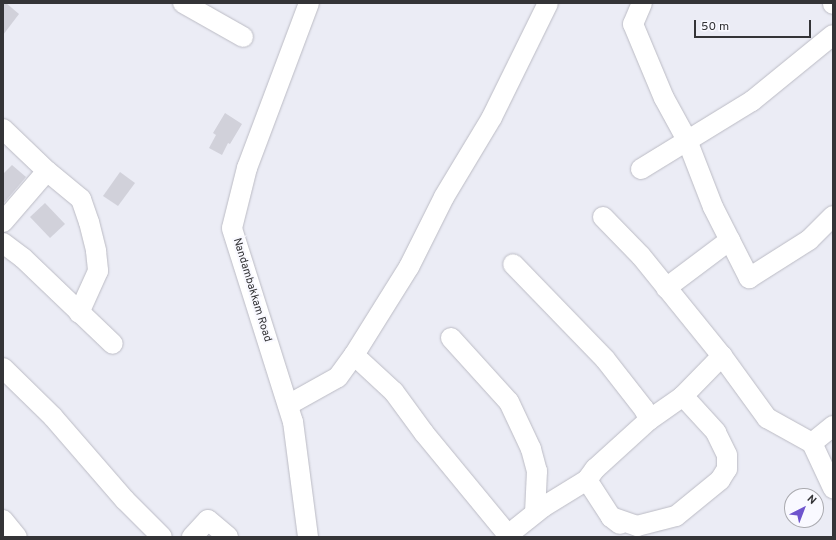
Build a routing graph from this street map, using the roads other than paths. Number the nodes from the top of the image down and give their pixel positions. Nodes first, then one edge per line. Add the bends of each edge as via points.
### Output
1 (183, 3) edge
2 (309, 3) edge
3 (548, 3) edge
4 (642, 3) edge
5 (833, 35) edge
6 (242, 37) dead end
7 (3, 129) edge
8 (687, 140) junction
9 (641, 169) dead end
10 (47, 171) junction
11 (833, 216) edge
12 (603, 217) dead end
13 (3, 222) edge
14 (730, 240) junction
15 (3, 243) edge
16 (513, 264) dead end
17 (666, 288) junction
18 (79, 313) junction
19 (451, 338) dead end
20 (113, 344) dead end
21 (354, 355) junction
22 (722, 356) junction
23 (3, 368) edge
24 (683, 396) junction
25 (288, 405) junction
26 (649, 420) junction
27 (833, 426) edge
28 (812, 443) junction
29 (587, 480) junction
30 (833, 488) edge
31 (535, 514) junction
32 (611, 517) junction
33 (3, 520) edge
34 (3, 526) edge
35 (514, 534) edge
36 (7, 537) edge
37 (17, 537) edge
38 (162, 537) edge
39 (192, 537) edge
40 (228, 537) edge
41 (308, 537) edge
42 (636, 537) edge

1 - 6 street
2 - 25 street, Nandambakkam Road via 247,168 232,228
3 - 21 street via 492,117 444,198 409,267
4 - 8 street via 632,24 664,98
5 - 8 street via 752,101
7 - 10 street
8 - 9 street
8 - 14 street via 713,207
10 - 13 street
10 - 18 street via 81,199 96,251 98,270
11 - 14 street via 809,240 749,278
12 - 17 street via 641,256
14 - 17 street
15 - 18 street via 23,258
16 - 26 street via 604,359 644,409
17 - 22 street
18 - 20 street
19 - 31 street via 509,402 531,449 537,471
21 - 25 street via 338,377
21 - 35 street via 394,392 443,457
22 - 24 street
22 - 28 street via 767,418
23 - 38 street via 53,417 125,500
24 - 26 street
24 - 32 street via 716,432 727,455 727,469 720,480 676,516 637,526
25 - 41 street, Nandambakkam Road via 293,422
26 - 29 street via 595,469
27 - 28 street
28 - 30 street
29 - 31 street
29 - 32 street
31 - 35 street
32 - 42 street
33 - 37 street
34 - 36 street
39 - 40 street via 208,520

